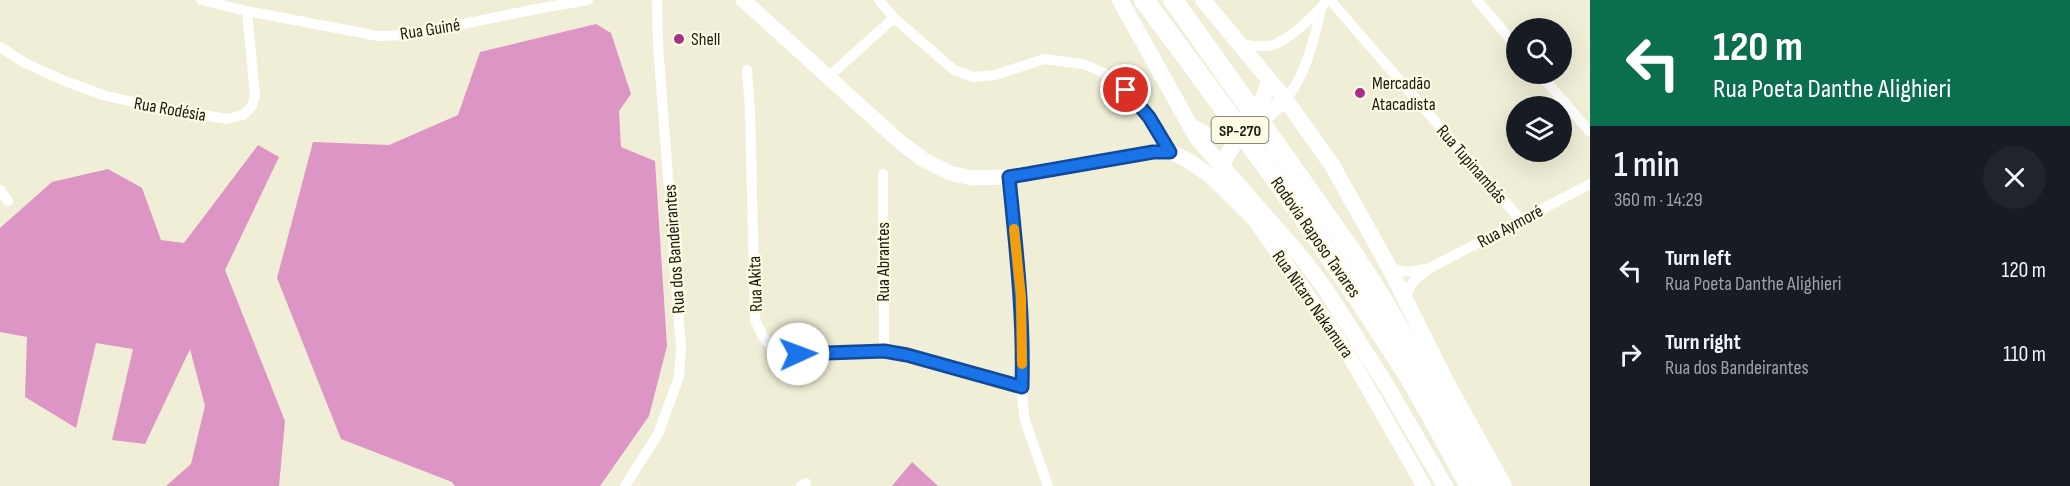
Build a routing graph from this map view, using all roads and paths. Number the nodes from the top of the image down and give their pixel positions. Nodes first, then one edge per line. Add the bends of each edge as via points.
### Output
1 (201, 0) edge
2 (588, 0) edge
3 (657, 0) edge
4 (743, 0) edge
5 (879, 0) edge
6 (1120, 0) edge
7 (1144, 0) edge
8 (1173, 0) edge
9 (1203, 0) edge
10 (1477, 0) edge
11 (1326, 3) edge
12 (534, 4) edge
13 (247, 11) junction
14 (894, 18) junction
15 (1506, 34) edge
16 (1237, 43) junction
17 (0, 47) edge
18 (747, 70) dead end
19 (828, 77) junction
20 (1269, 82) junction
21 (1549, 84) edge
22 (1285, 99) junction
23 (1266, 117) junction
24 (1300, 118) junction
25 (1189, 125) junction
26 (1590, 132) edge
27 (1170, 152) junction
28 (1221, 166) junction
29 (883, 174) dead end
30 (1009, 177) junction
31 (1590, 184) edge
32 (0, 190) edge
33 (8, 201) dead end
34 (1520, 219) junction
35 (1388, 265) junction
36 (1430, 268) junction
37 (1406, 304) junction
38 (884, 351) junction
39 (1022, 387) junction
40 (625, 486) edge
41 (1048, 486) edge
42 (1424, 486) edge
43 (1445, 486) edge
44 (1470, 486) edge
45 (1490, 486) edge
46 (1504, 486) edge

1 - 13 street, Rua Guiné
2 - 12 street, Rua Guiné
3 - 40 street, Rua dos Bandeirantes via 681,348 679,377 658,434
4 - 19 main road
5 - 14 street
6 - 25 highway
7 - 44 highway, Rodovia Raposo Tavares / SP-270 via 1334,262 1410,378
8 - 45 highway, Rodovia Raposo Tavares / SP-270 via 1350,249
9 - 16 highway
10 - 15 street
11 - 16 street via 1271,46
11 - 22 street via 1298,82
11 - 34 street, Rua Tupinambás
12 - 13 street, Rua Guiné via 400,36 378,36
13 - 17 street, Rua Rodésia via 255,95 252,106 243,115 227,119 103,95 27,64
14 - 19 street
14 - 27 street via 954,70 973,77 995,75 1044,59 1083,64 1102,72 1126,90 1149,117
16 - 20 highway
18 - 38 street, Rua Akita via 755,320 765,340 779,350 798,354
19 - 30 main road via 924,160 950,173 972,178
20 - 22 highway
20 - 25 highway via 1262,100 1225,134 1209,136
21 - 26 street
22 - 23 highway
22 - 24 highway
23 - 24 highway
23 - 28 highway via 1234,144
24 - 35 highway via 1332,165
25 - 28 highway
27 - 30 main road
27 - 42 main road, Rua Nitaro Nakamura via 1209,175 1255,220 1343,347
28 - 43 highway via 1324,287
29 - 38 street, Rua Abrantes
30 - 39 street via 1021,297
31 - 34 street, Rua Aymoré
32 - 33 street
34 - 36 street, Rua Aymoré
35 - 36 street via 1399,272
35 - 37 highway
36 - 37 street via 1411,282
37 - 46 highway
38 - 39 street, Rua Akita
39 - 41 street via 1025,421

